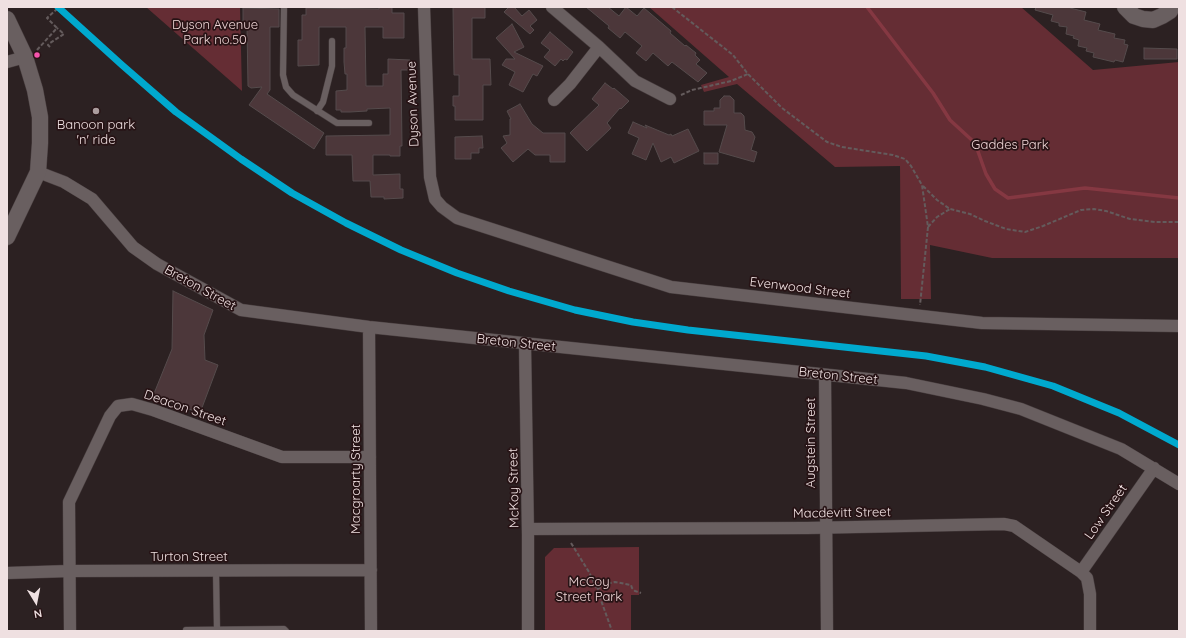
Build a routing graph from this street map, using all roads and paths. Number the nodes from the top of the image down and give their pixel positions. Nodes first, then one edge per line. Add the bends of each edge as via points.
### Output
1 (284, 7) edge
2 (424, 7) edge
3 (552, 7) edge
4 (672, 7) edge
5 (1125, 7) edge
6 (57, 9) dead end
7 (1167, 12) edge
8 (7, 19) edge
9 (1179, 20) edge
10 (58, 28) junction
11 (332, 41) dead end
12 (50, 47) dead end
13 (599, 47) junction
14 (30, 54) junction
15 (7, 62) edge
16 (748, 74) junction
17 (670, 99) joint
18 (554, 100) dead end
19 (317, 111) junction
20 (370, 123) dead end
21 (38, 172) junction
22 (922, 184) junction
23 (435, 199) joint
24 (950, 209) junction
25 (1179, 222) edge
26 (928, 227) junction
27 (7, 237) edge
28 (919, 316) junction
29 (1179, 326) edge
30 (369, 327) junction
31 (525, 344) junction
32 (825, 375) junction
33 (370, 458) junction
34 (1154, 468) junction
35 (1179, 484) edge
36 (826, 527) junction
37 (528, 529) junction
38 (570, 543) dead end
39 (216, 570) junction
40 (371, 570) junction
41 (69, 571) junction
42 (1081, 572) junction
43 (7, 573) edge
44 (597, 589) junction
45 (641, 593) dead end
46 (186, 630) dead end
47 (217, 630) junction
48 (70, 631) edge
49 (286, 631) edge
50 (371, 631) edge
51 (528, 631) edge
52 (612, 631) edge
53 (827, 631) edge
54 (1090, 631) edge

1 - 19 lane via 283,75 286,87 293,95
2 - 23 street, Dyson Avenue via 429,165
3 - 13 street
4 - 16 path via 734,55
5 - 7 street via 1134,16 1143,19 1153,20
6 - 10 path via 47,18
7 - 9 street
8 - 14 street
10 - 12 path via 64,34 50,43
10 - 14 path
11 - 19 lane via 332,66 323,102
13 - 17 street via 635,81
13 - 18 street
14 - 15 street
14 - 21 street via 40,117
16 - 17 path
16 - 22 path via 782,108 827,142 905,159
19 - 20 lane via 338,123
21 - 27 street
21 - 30 street, Breton Street via 64,182 92,199 133,247 157,264 241,310
22 - 24 path
22 - 26 path
23 - 28 street, Evenwood Street via 457,218 671,287
24 - 25 path via 970,214 1006,229 1026,232 1082,210 1094,209 1130,219
24 - 26 path via 937,217
26 - 28 path
28 - 29 street, Evenwood Street via 982,324
30 - 31 street, Breton Street
30 - 33 street, Macgroarty Street
31 - 32 street, Breton Street
31 - 37 street, McKoy Street
32 - 34 street, Breton Street via 906,383 1021,408 1121,449
32 - 36 street, Augstein Street
33 - 40 street, Macgroarty Street
33 - 41 street, Deacon Street via 282,457 153,410 132,404 118,406 110,416 69,502
34 - 35 street, Breton Street
34 - 42 street, Low Street
36 - 37 street, Macdevitt Street
36 - 42 street, Macdevitt Street via 1004,524 1014,526
36 - 53 street, Augstein Street
37 - 51 street, McKoy Street
38 - 44 path
39 - 40 street, Turton Street
39 - 41 street, Turton Street
39 - 47 lane
40 - 50 street, Macgroarty Street
41 - 43 street, Turton Street
41 - 48 street
42 - 54 street via 1087,578 1090,594
44 - 45 path via 615,582 631,585 635,591
44 - 52 path
46 - 47 lane
47 - 49 lane

